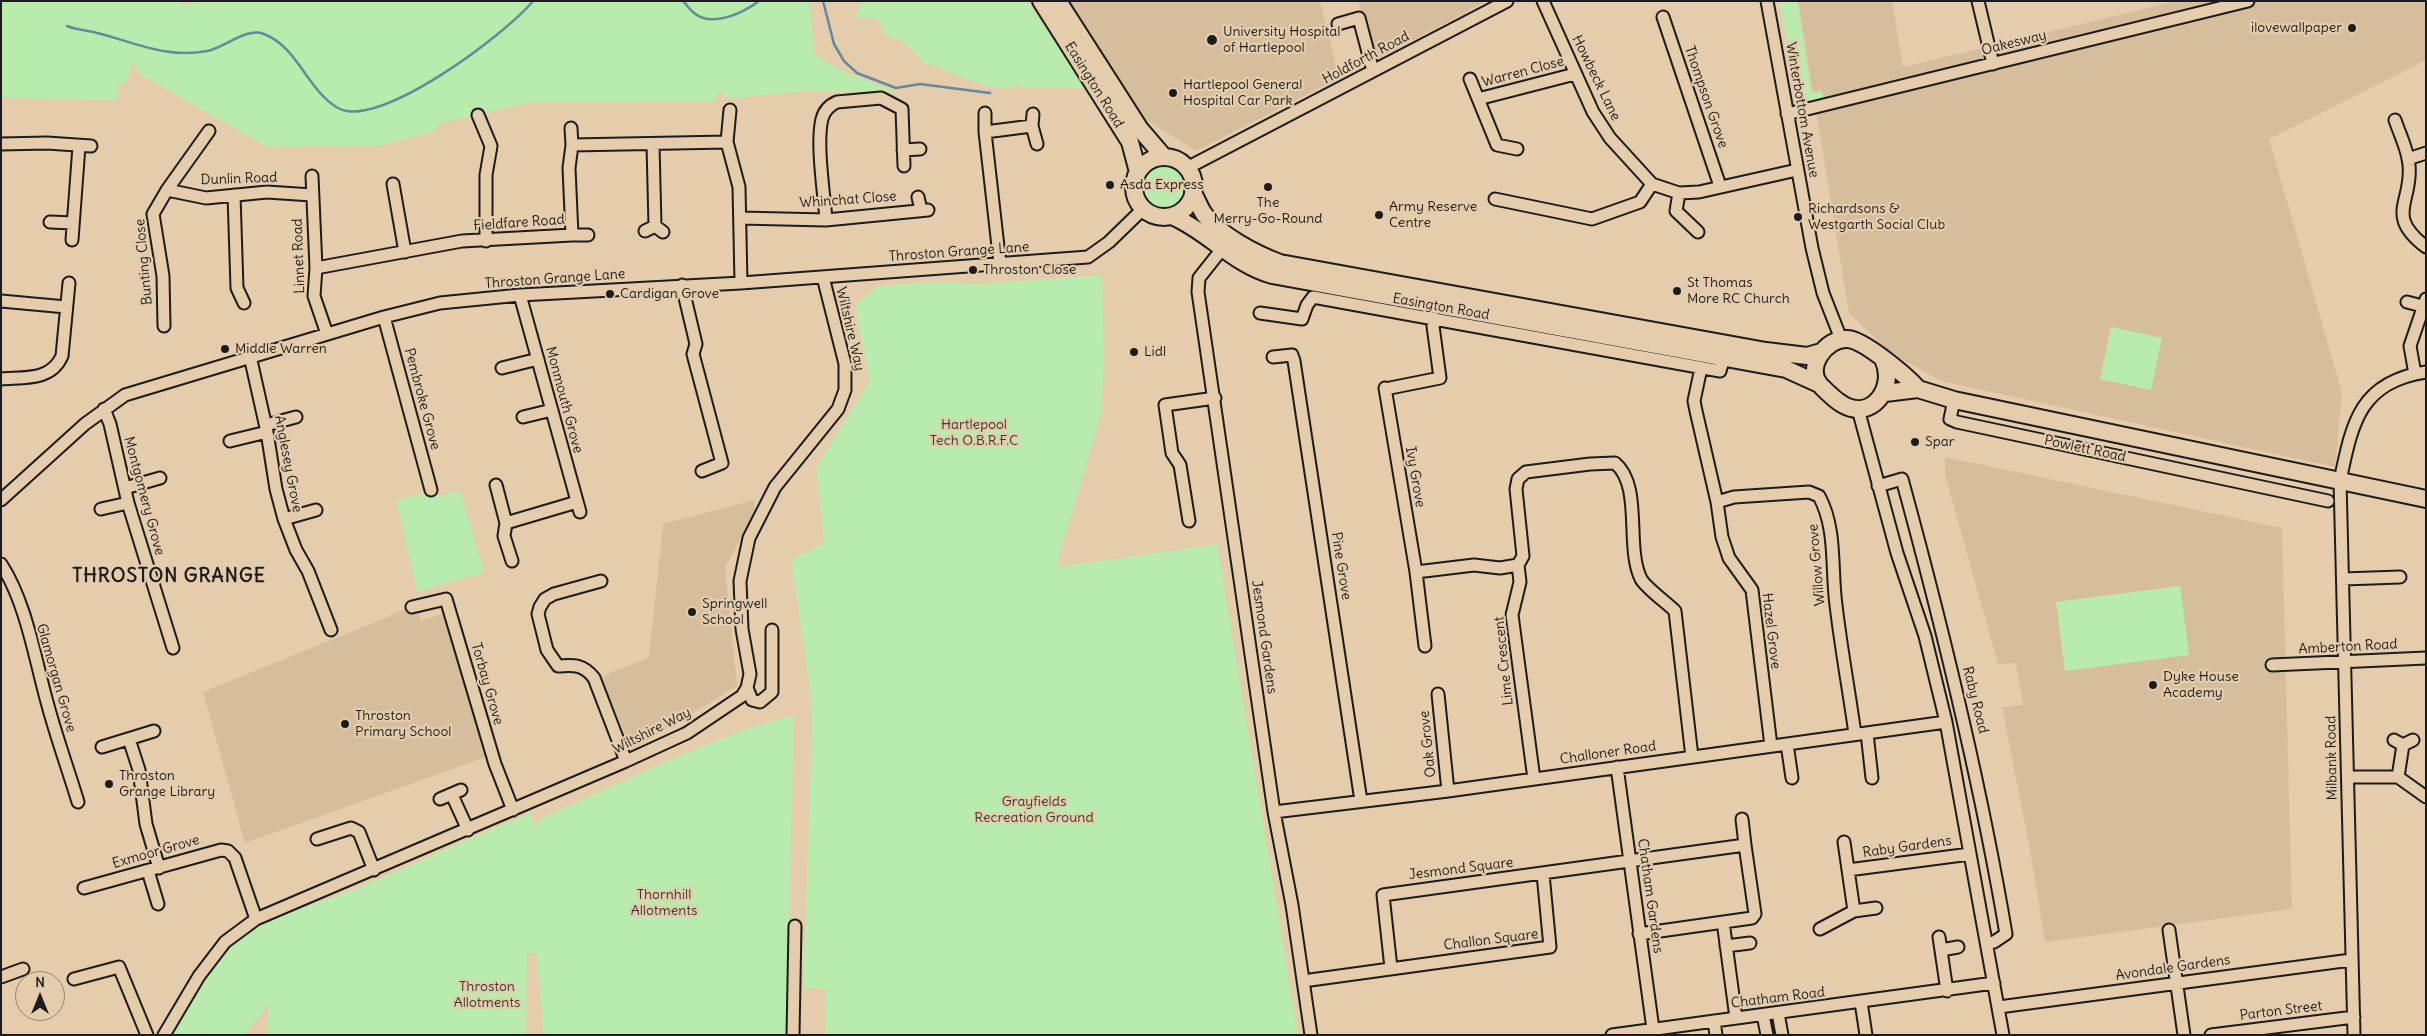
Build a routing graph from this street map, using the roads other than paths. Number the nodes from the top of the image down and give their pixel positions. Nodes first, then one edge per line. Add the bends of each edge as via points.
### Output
1 (1040, 1) edge
2 (1058, 1) edge
3 (1506, 1) edge
4 (1543, 1) edge
5 (1767, 1) edge
6 (1978, 1) edge
7 (2248, 1) edge
8 (1663, 17) dead end
9 (1338, 24) dead end
10 (1993, 64) junction
11 (1373, 70) junction
12 (1575, 74) junction
13 (1470, 79) dead end
14 (1478, 99) junction
15 (730, 110) dead end
16 (985, 113) dead end
17 (1034, 114) dead end
18 (1787, 114) junction
19 (478, 115) dead end
20 (2395, 120) dead end
21 (1032, 126) junction
22 (571, 128) dead end
23 (210, 131) dead end
24 (985, 132) junction
25 (728, 142) junction
26 (1, 144) edge
27 (1037, 144) dead end
28 (572, 145) junction
29 (653, 145) junction
30 (78, 146) junction
31 (91, 146) dead end
32 (920, 149) dead end
33 (1517, 149) dead end
34 (903, 150) junction
35 (2426, 154) edge
36 (1164, 157) junction
37 (2408, 159) junction
38 (904, 166) dead end
39 (1187, 168) junction
40 (1798, 170) junction
41 (1138, 172) junction
42 (312, 176) dead end
43 (393, 184) dead end
44 (1652, 184) junction
45 (1720, 186) junction
46 (167, 190) junction
47 (1193, 193) junction
48 (1679, 193) junction
49 (234, 195) junction
50 (312, 195) junction
51 (918, 197) dead end
52 (1495, 199) dead end
53 (1144, 209) junction
54 (1172, 216) junction
55 (740, 218) junction
56 (826, 220) junction
57 (50, 222) dead end
58 (73, 223) junction
59 (654, 230) dead end
60 (1698, 232) dead end
61 (572, 235) junction
62 (588, 235) dead end
63 (72, 240) dead end
64 (486, 241) junction
65 (2426, 247) edge
66 (1222, 249) junction
67 (405, 252) junction
68 (1000, 264) junction
69 (316, 268) junction
70 (823, 277) junction
71 (69, 283) dead end
72 (741, 283) junction
73 (1321, 284) junction
74 (682, 285) junction
75 (520, 295) junction
76 (1, 301) edge
77 (2407, 302) dead end
78 (2424, 302) edge
79 (244, 303) dead end
80 (66, 307) junction
81 (1260, 314) dead end
82 (384, 316) junction
83 (1434, 318) junction
84 (164, 326) dead end
85 (327, 334) junction
86 (1841, 339) junction
87 (1726, 351) junction
88 (1821, 352) junction
89 (250, 356) junction
90 (1273, 357) dead end
91 (538, 359) junction
92 (1883, 359) junction
93 (502, 368) dead end
94 (1701, 368) junction
95 (2420, 373) edge
96 (1, 379) edge
97 (1819, 384) junction
98 (1918, 389) junction
99 (1885, 393) junction
100 (1215, 398) junction
101 (1954, 400) junction
102 (1858, 408) junction
103 (104, 409) junction
104 (552, 410) junction
105 (296, 417) dead end
106 (523, 417) dead end
107 (266, 429) junction
108 (230, 441) dead end
109 (2243, 461) junction
110 (702, 471) dead end
111 (160, 478) dead end
112 (2340, 481) junction
113 (2239, 482) junction
114 (2312, 482) dead end
115 (496, 485) dead end
116 (1878, 486) junction
117 (125, 488) junction
118 (431, 490) dead end
119 (2309, 497) junction
120 (2426, 499) edge
121 (1, 500) edge
122 (2328, 501) dead end
123 (1718, 502) junction
124 (128, 503) junction
125 (101, 509) dead end
126 (316, 510) dead end
127 (284, 519) junction
128 (1189, 521) dead end
129 (506, 524) junction
130 (512, 561) dead end
131 (1, 564) edge
132 (1518, 565) junction
133 (1416, 572) junction
134 (2400, 577) dead end
135 (2343, 579) junction
136 (601, 581) dead end
137 (412, 607) dead end
138 (331, 630) dead end
139 (772, 630) dead end
140 (1425, 646) dead end
141 (173, 648) dead end
142 (2426, 658) edge
143 (2345, 662) junction
144 (2272, 665) dead end
145 (747, 688) junction
146 (1438, 694) dead end
147 (1946, 722) junction
148 (154, 731) dead end
149 (1867, 733) junction
150 (1854, 734) junction
151 (128, 739) junction
152 (2403, 742) dead end
153 (1787, 744) junction
154 (1771, 746) junction
155 (102, 747) dead end
156 (1692, 757) junction
157 (626, 761) junction
158 (1617, 767) junction
159 (2348, 777) junction
160 (2398, 777) junction
161 (1792, 778) dead end
162 (1872, 778) dead end
163 (1534, 779) junction
164 (1448, 791) junction
165 (2426, 797) edge
166 (440, 799) dead end
167 (1361, 801) junction
168 (78, 802) dead end
169 (513, 810) junction
170 (1274, 812) junction
171 (1742, 820) dead end
172 (468, 830) junction
173 (317, 839) dead end
174 (1844, 842) dead end
175 (1745, 845) junction
176 (1970, 854) junction
177 (1630, 860) junction
178 (153, 869) junction
179 (374, 870) junction
180 (1848, 870) junction
181 (1543, 874) junction
182 (84, 888) dead end
183 (158, 904) dead end
184 (1876, 908) dead end
185 (1854, 911) junction
186 (256, 919) junction
187 (795, 926) dead end
188 (1724, 929) dead end
189 (1820, 929) dead end
190 (2169, 930) dead end
191 (1639, 934) junction
192 (1939, 937) dead end
193 (1750, 944) dead end
194 (1987, 944) junction
195 (1726, 946) junction
196 (1958, 948) dead end
197 (1941, 950) junction
198 (2351, 960) junction
199 (1391, 968) junction
200 (23, 969) dead end
201 (1, 977) edge
202 (74, 979) dead end
203 (1303, 982) junction
204 (1994, 983) junction
205 (2177, 983) junction
206 (1947, 991) junction
207 (1861, 1002) junction
208 (1999, 1007) junction
209 (1778, 1013) junction
210 (1764, 1015) junction
211 (1736, 1018) junction
212 (2354, 1018) junction
213 (1714, 1021) junction
214 (1653, 1029) junction
215 (1635, 1033) edge
216 (147, 1035) edge
217 (164, 1035) edge
218 (793, 1035) edge
219 (1311, 1035) edge
220 (1612, 1035) edge
221 (1716, 1035) edge
222 (1767, 1035) edge
223 (1782, 1035) edge
224 (1866, 1035) edge
225 (2003, 1035) edge
226 (2184, 1035) edge
227 (2211, 1035) edge
228 (2354, 1035) edge

1 - 41 highway, Easington Road via 1130,142
2 - 36 highway, Easington Road via 1140,128
3 - 11 street, Holdforth Road
4 - 12 street, Howbeck Lane
5 - 18 street, Winterbottom Avenue
6 - 10 street
7 - 10 street, Oakesway
8 - 45 street, Thompson Grove
9 - 11 street via 1359,18
10 - 18 street, Oakesway
11 - 39 street, Holdforth Road
12 - 14 street, Warren Close
12 - 44 street, Howbeck Lane via 1610,138
13 - 14 street, Warren Close
14 - 33 street, Warren Close via 1497,145
15 - 25 street
16 - 24 street
17 - 21 street
18 - 40 street, Winterbottom Avenue
19 - 64 street via 491,146 486,175
20 - 37 street
21 - 24 street
21 - 27 street
22 - 28 street, Fieldfare Road
23 - 46 street, Bunting Close
24 - 68 street
25 - 29 street
25 - 55 street via 739,187
26 - 30 street
28 - 29 street via 618,142
28 - 61 street, Fieldfare Road via 569,168
29 - 59 street
30 - 31 street
30 - 58 street
32 - 34 street
34 - 38 street
34 - 56 street via 902,109 881,98 837,102 829,106 822,119 821,157
35 - 37 street
36 - 39 highway, Easington Road via 1173,158
36 - 41 highway via 1149,161
37 - 65 street via 2409,180 2403,217 2411,234
39 - 47 highway, Easington Road via 1192,176
40 - 45 street, Howbeck Lane
40 - 86 street, Winterbottom Avenue via 1823,293
41 - 53 highway, Easington Road via 1135,196
42 - 50 street, Linnet Road
43 - 67 street
44 - 48 street, Howbeck Lane
44 - 52 street via 1640,202 1592,219
45 - 48 street, Howbeck Lane
46 - 49 street, Dunlin Road via 206,198
46 - 84 street, Bunting Close via 153,214 163,276
47 - 54 highway via 1182,211
47 - 73 highway, Easington Road via 1205,215 1236,241 1256,254
48 - 60 street via 1676,212
49 - 50 street, Dunlin Road via 267,192
49 - 79 street via 237,288
50 - 69 street, Linnet Road
51 - 56 street, Whinchat Close via 925,210
53 - 54 highway, Easington Road via 1162,217
53 - 68 street, Throston Grange Lane via 1088,257
54 - 66 highway, Easington Road via 1190,224
55 - 56 street, Whinchat Close
55 - 72 street
57 - 58 street
58 - 63 street
61 - 62 street
61 - 64 street, Fieldfare Road
64 - 67 street, Fieldfare Road via 462,241
66 - 73 highway, Easington Road via 1260,272
66 - 100 street, Jesmond Gardens via 1200,278 1198,292
67 - 69 street, Fieldfare Road
68 - 70 street, Throston Grange Lane
69 - 85 street, Linnet Road via 314,296
70 - 72 street, Throston Grange Lane
70 - 145 street, Wiltshire Way via 845,364 844,390 838,409 775,487 750,538 740,581 742,629 750,674
71 - 80 street
72 - 74 street, Throston Grange Lane
73 - 81 street via 1307,304 1302,319
73 - 83 street, Easington Road
73 - 87 highway, Easington Road via 1413,294
74 - 75 street, Throston Grange Lane
74 - 110 street via 696,344 693,354 722,463
75 - 82 street, Throston Grange Lane via 440,303
75 - 91 street, Monmouth Grove
76 - 80 street
77 - 78 street
78 - 95 street via 2410,346
80 - 96 street via 62,356 54,369 41,376
82 - 85 street, Throston Grange Lane
82 - 118 street, Pembroke Grove
83 - 94 street, Easington Road
83 - 133 street, Ivy Grove via 1444,378 1387,388
85 - 89 street, Throston Grange Lane
86 - 88 highway
86 - 92 highway via 1861,342
87 - 88 highway, Easington Road via 1807,356
87 - 94 street, Easington Road via 1720,371
87 - 97 highway, Easington Road via 1786,369
88 - 97 highway via 1816,360
89 - 103 street, Throston Grange Lane via 125,396
89 - 107 street, Anglesey Grove
90 - 167 street, Pine Grove via 1292,355 1294,361
91 - 93 street
91 - 104 street, Monmouth Grove
92 - 98 highway, Powlett Road
92 - 99 highway via 1888,369
94 - 123 street, Hazel Grove via 1694,401
95 - 112 street, Milbank Road via 2388,386 2362,407 2352,426
97 - 102 highway via 1842,405
98 - 99 highway, Powlett Road
98 - 101 highway, Powlett Road
99 - 102 highway via 1873,404
100 - 128 street via 1165,405 1172,453 1180,465
100 - 170 street, Jesmond Gardens
101 - 109 highway, Powlett Road
101 - 113 street, Powlett Road via 1950,419 1957,422
102 - 116 street
103 - 117 street, Montgomery Grove
103 - 121 street, Throston Grange Lane
104 - 106 street
104 - 129 street, Monmouth Grove via 578,507
105 - 107 street
107 - 108 street
107 - 127 street, Anglesey Grove
109 - 112 highway, Powlett Road
109 - 113 street
111 - 117 street
112 - 120 highway, Powlett Road
112 - 135 street, Milbank Road
113 - 119 street, Powlett Road
114 - 119 street
115 - 129 street
116 - 147 street via 1925,636
116 - 194 street, Raby Road via 1902,479 1964,717 2006,934
117 - 124 street, Montgomery Grove
119 - 122 street, Powlett Road
123 - 150 street, Willow Grove via 1734,497 1809,492 1819,496 1826,510 1830,536 1835,603
123 - 154 street, Hazel Grove via 1722,538 1729,558 1752,590
124 - 125 street
124 - 141 street, Montgomery Grove
126 - 127 street
127 - 138 street, Anglesey Grove
129 - 130 street via 504,536
131 - 168 street, Glamorgan Grove via 9,576 28,630
132 - 133 street via 1500,568 1474,565
132 - 156 street, Lime Crescent via 1523,556 1516,489 1518,479 1526,472 1615,463 1623,470 1632,514 1634,554 1641,580 1676,611
132 - 163 street, Lime Crescent via 1520,582 1512,615
133 - 140 street, Ivy Grove
134 - 135 street
135 - 143 street, Milbank Road
136 - 157 street via 554,594 545,599 538,614 547,650 558,666 576,665 587,669 594,678
137 - 169 street, Torbay Grove via 446,599 495,764
139 - 145 street via 772,692 760,702 752,700
142 - 143 street, Amberton Road
143 - 144 street, Amberton Road
143 - 159 street, Milbank Road
145 - 157 street, Wiltshire Way via 742,696 687,733
146 - 164 street, Oak Grove
147 - 149 street, Challoner Road
147 - 176 street
148 - 151 street
149 - 150 street, Challoner Road
149 - 162 street
150 - 153 street, Challoner Road
151 - 155 street
151 - 178 street via 139,770
152 - 160 street
153 - 154 street, Challoner Road
153 - 161 street
154 - 156 street, Challoner Road
156 - 158 street, Challoner Road
157 - 169 street, Wiltshire Way
158 - 163 street, Challoner Road
158 - 177 street, Chatham Gardens
159 - 160 street
159 - 198 street, Milbank Road
160 - 165 street
163 - 164 street, Challoner Road
164 - 167 street, Challoner Road
166 - 172 street via 457,792
167 - 170 street, Challoner Road
169 - 172 street, Wiltshire Way
170 - 203 street, Jesmond Gardens
171 - 175 street
172 - 179 street, Wiltshire Way
173 - 179 street via 350,828 359,832
174 - 180 street
175 - 177 street
175 - 191 street via 1755,914 1752,918
176 - 180 street, Raby Gardens
176 - 194 street
177 - 181 street
177 - 191 street, Chatham Gardens
178 - 182 street, Exmoor Grove
178 - 183 street
178 - 186 street, Exmoor Grove via 221,850 228,851 235,858
179 - 186 street, Wiltshire Way
180 - 185 street
181 - 199 street, Challon Square via 1550,948
181 - 199 street, Jesmond Square via 1383,895
184 - 185 street
185 - 189 street
186 - 217 street, Wiltshire Way via 225,942 199,976
187 - 218 street
188 - 195 street
190 - 205 street
191 - 214 street, Chatham Gardens
192 - 197 street
193 - 195 street
194 - 204 street
195 - 211 street
196 - 197 street
197 - 206 street
198 - 205 street, Avondale Gardens
198 - 212 street, Milbank Road
199 - 203 street, Challon Square
200 - 201 street
202 - 216 street via 119,967
203 - 219 street, Jesmond Gardens
204 - 206 street, Chatham Road
204 - 208 street
205 - 208 street, Avondale Gardens
205 - 226 street
206 - 207 street, Chatham Road
207 - 209 street, Chatham Road
207 - 224 street
208 - 225 street
209 - 210 street, Chatham Road
209 - 223 street
210 - 211 street, Chatham Road
210 - 222 street
211 - 213 street, Chatham Road
212 - 227 street, Parton Street
212 - 228 street, Milbank Road
213 - 214 street, Chatham Road
213 - 221 street
214 - 215 street, Chatham Road
215 - 220 street, Chatham Road

